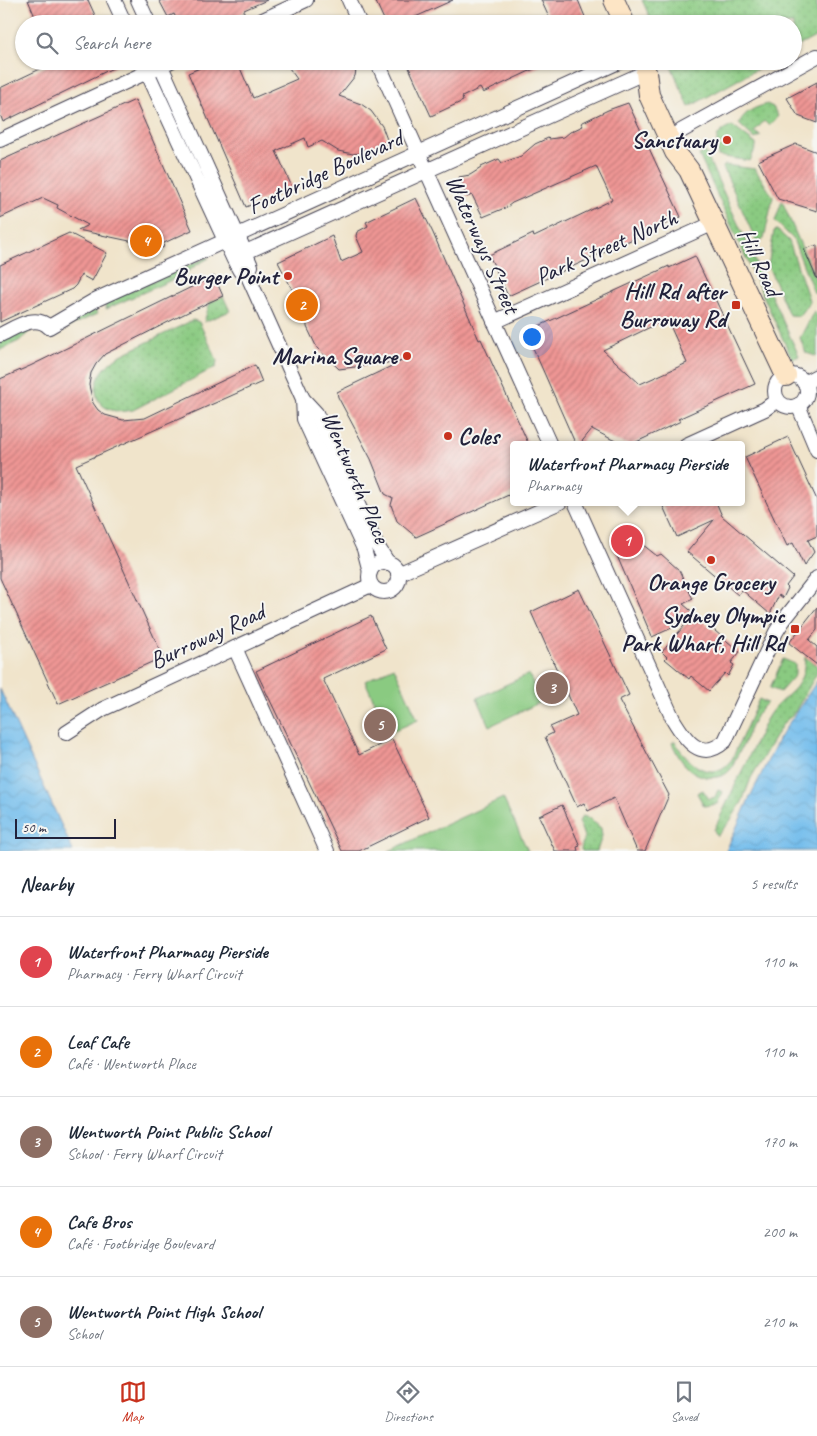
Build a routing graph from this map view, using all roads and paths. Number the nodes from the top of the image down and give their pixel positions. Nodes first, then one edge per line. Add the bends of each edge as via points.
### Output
1 (114, 0) edge
2 (138, 0) edge
3 (306, 0) edge
4 (349, 0) edge
5 (614, 0) edge
6 (121, 15) edge
7 (145, 15) edge
8 (274, 15) edge
9 (356, 15) edge
10 (621, 15) edge
11 (817, 56) edge
12 (802, 64) edge
13 (139, 70) edge
14 (147, 70) edge
15 (169, 70) edge
16 (380, 70) edge
17 (602, 70) edge
18 (638, 70) edge
19 (645, 70) edge
20 (646, 70) edge
21 (792, 70) edge
22 (681, 131) junction
23 (0, 140) edge
24 (418, 154) junction
25 (689, 170) junction
26 (425, 171) junction
27 (714, 223) junction
28 (232, 239) junction
29 (239, 255) junction
30 (494, 322) junction
31 (0, 335) edge
32 (786, 376) junction
33 (811, 379) edge
34 (303, 399) junction
35 (777, 400) junction
36 (798, 405) junction
37 (548, 441) edge
38 (695, 441) edge
39 (817, 450) edge
40 (551, 506) edge
41 (577, 506) edge
42 (388, 563) junction
43 (398, 574) junction
44 (370, 578) junction
45 (817, 578) edge
46 (235, 648) junction
47 (66, 733) dead end
48 (327, 851) edge

1 - 6 street
2 - 7 street
3 - 8 street
4 - 9 street
5 - 10 street
11 - 12 street
13 - 23 street
14 - 28 street
15 - 28 street, Wentworth Place
16 - 24 street, Waterways Street
17 - 24 street, Footbridge Boulevard
18 - 26 street, Footbridge Boulevard
19 - 25 street, Hill Road via 650,95 675,152
20 - 22 street, Hill Road via 661,89
21 - 22 street
22 - 25 street, Hill Road via 688,147
24 - 26 street, Waterways Street
24 - 28 street, Footbridge Boulevard
25 - 27 street, Hill Road
26 - 29 street, Footbridge Boulevard
26 - 30 street, Waterways Street
27 - 30 street, Park Street North
27 - 32 street, Hill Road
28 - 29 street, Wentworth Place
28 - 31 street, Footbridge Boulevard via 97,299 49,328 44,323 32,321
29 - 34 street, Wentworth Place via 251,266 247,274
30 - 37 street, Waterways Street
32 - 33 street
32 - 35 street via 776,384
33 - 36 street via 805,397
34 - 42 street, Wentworth Place via 316,413 376,544
34 - 44 street, Wentworth Place via 304,419 364,549
35 - 36 street via 787,407
35 - 38 street
36 - 39 street
40 - 43 street
41 - 45 street via 673,719 687,741 699,749 715,748 728,736 776,632
42 - 43 street
42 - 44 street via 377,564
43 - 44 street via 398,583 387,592 378,592
44 - 46 street, Burroway Road
46 - 47 street, Burroway Road via 102,709
46 - 48 street

